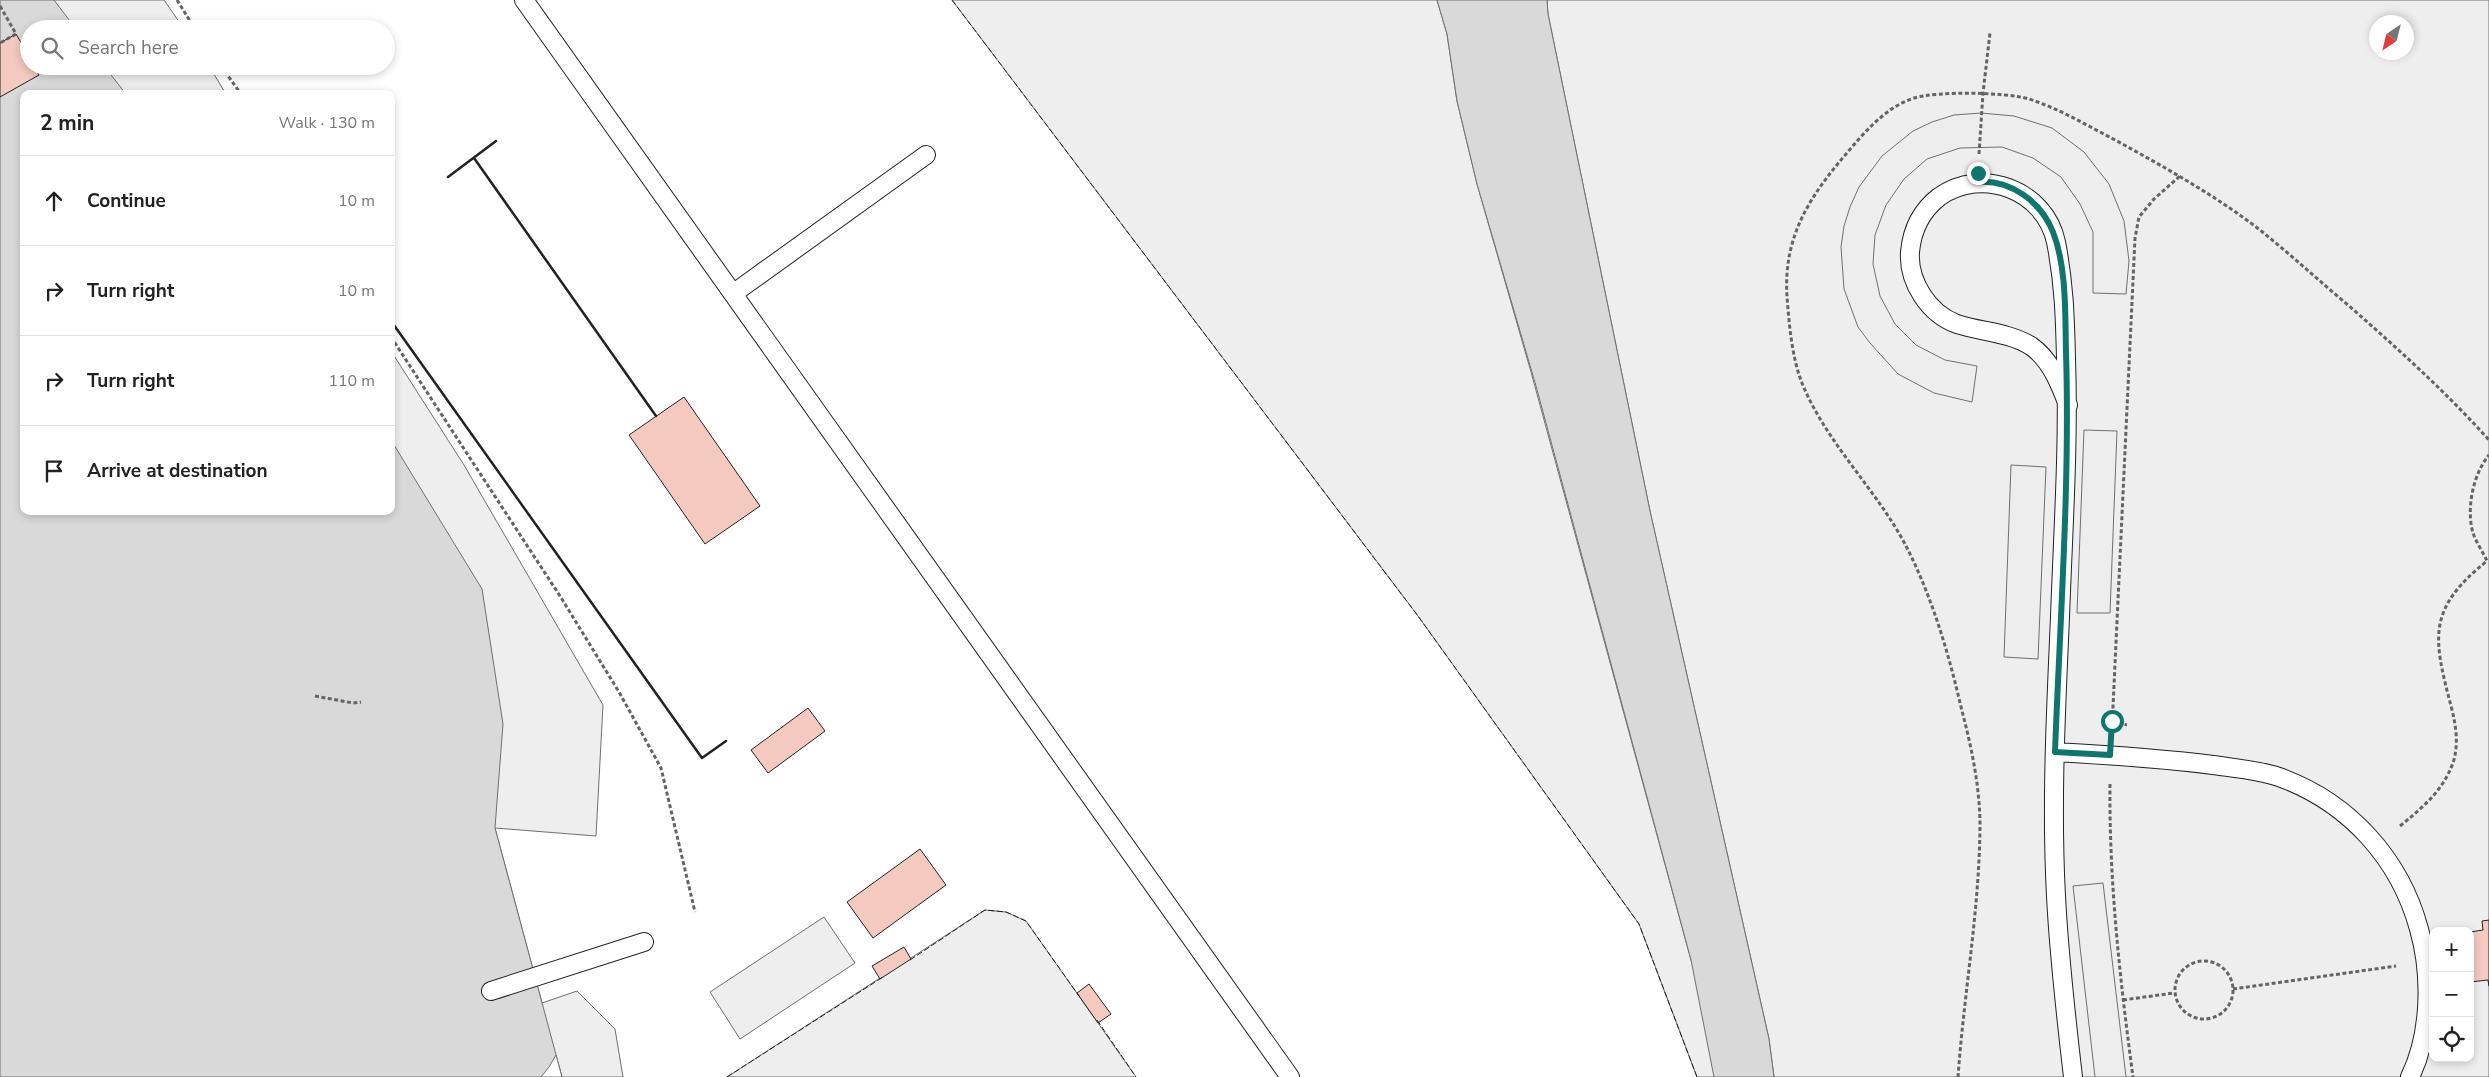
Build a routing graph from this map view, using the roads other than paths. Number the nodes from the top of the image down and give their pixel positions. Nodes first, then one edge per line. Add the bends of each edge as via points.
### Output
1 (524, 0) edge
2 (926, 155) dead end
3 (734, 293) junction
4 (2068, 406) junction
5 (2055, 752) junction
6 (644, 942) dead end
7 (491, 991) dead end
8 (1290, 1077) edge
9 (2073, 1077) edge
10 (2410, 1077) edge

1 - 3 lane
2 - 3 lane
3 - 8 lane
4 - 4 lane via 2064,282 2054,233 2042,211 2023,193 1993,183 1977,182 1949,190 1925,210 1912,239 1910,258 1915,283 1933,309 1954,323 2007,335 2033,348 2057,376
4 - 5 lane
5 - 9 lane via 2056,896
5 - 10 lane via 2158,758 2279,777 2323,797 2358,824 2395,868 2415,911 2425,951 2428,989 2423,1033
6 - 7 lane

